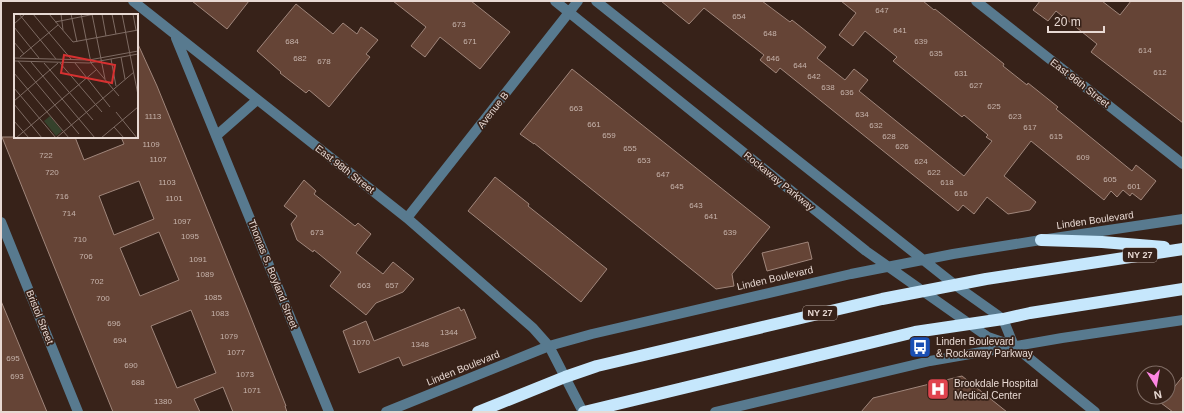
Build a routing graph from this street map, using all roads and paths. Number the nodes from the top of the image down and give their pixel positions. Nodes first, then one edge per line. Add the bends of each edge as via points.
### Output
1 (133, 1) edge
2 (555, 1) edge
3 (578, 1) edge
4 (596, 1) edge
5 (976, 1) edge
6 (570, 12) junction
7 (175, 36) junction
8 (257, 100) junction
9 (216, 136) junction
10 (1183, 164) edge
11 (407, 218) junction
12 (1183, 219) edge
13 (1, 222) edge
14 (1040, 240) junction
15 (1183, 249) edge
16 (924, 261) junction
17 (888, 267) junction
18 (955, 285) junction
19 (1183, 289) edge
20 (923, 291) junction
21 (1003, 319) junction
22 (1183, 320) edge
23 (969, 324) junction
24 (549, 346) junction
25 (1014, 346) junction
26 (565, 377) junction
27 (78, 412) edge
28 (329, 412) edge
29 (386, 412) edge
30 (478, 412) edge
31 (583, 412) edge
32 (715, 412) edge
33 (1095, 412) edge

1 - 7 street, East 98th Street
2 - 6 street, Rockaway Parkway
3 - 6 street, Avenue B
4 - 16 street
5 - 10 street, East 96th Street
6 - 11 street, Avenue B
6 - 17 street, Rockaway Parkway
7 - 8 street, East 98th Street
7 - 9 street, Thomas S. Boyland Street
8 - 9 street
8 - 11 street, East 98th Street
9 - 28 street, Thomas S. Boyland Street
11 - 24 street, East 98th Street via 533,328
12 - 14 street, Linden Boulevard
13 - 27 street, Bristol Street
14 - 15 highway
14 - 16 street, Linden Boulevard
15 - 18 highway, NY 27
16 - 17 street, Linden Boulevard
16 - 18 street
17 - 20 street, Rockaway Parkway
17 - 24 street, Linden Boulevard via 826,278
18 - 20 highway, NY 27
18 - 21 street
19 - 21 highway
20 - 23 street, Rockaway Parkway
20 - 26 highway, NY 27 via 852,305 604,364
21 - 23 highway
21 - 25 street, Rockaway Parkway
22 - 25 street
23 - 25 street, Rockaway Parkway via 988,337
23 - 31 highway via 915,332
24 - 26 street, East 98th Street
24 - 29 street, Linden Boulevard
25 - 32 street via 930,361
25 - 33 street, Rockaway Parkway
26 - 30 highway, NY 27
26 - 31 street, East 98th Street

